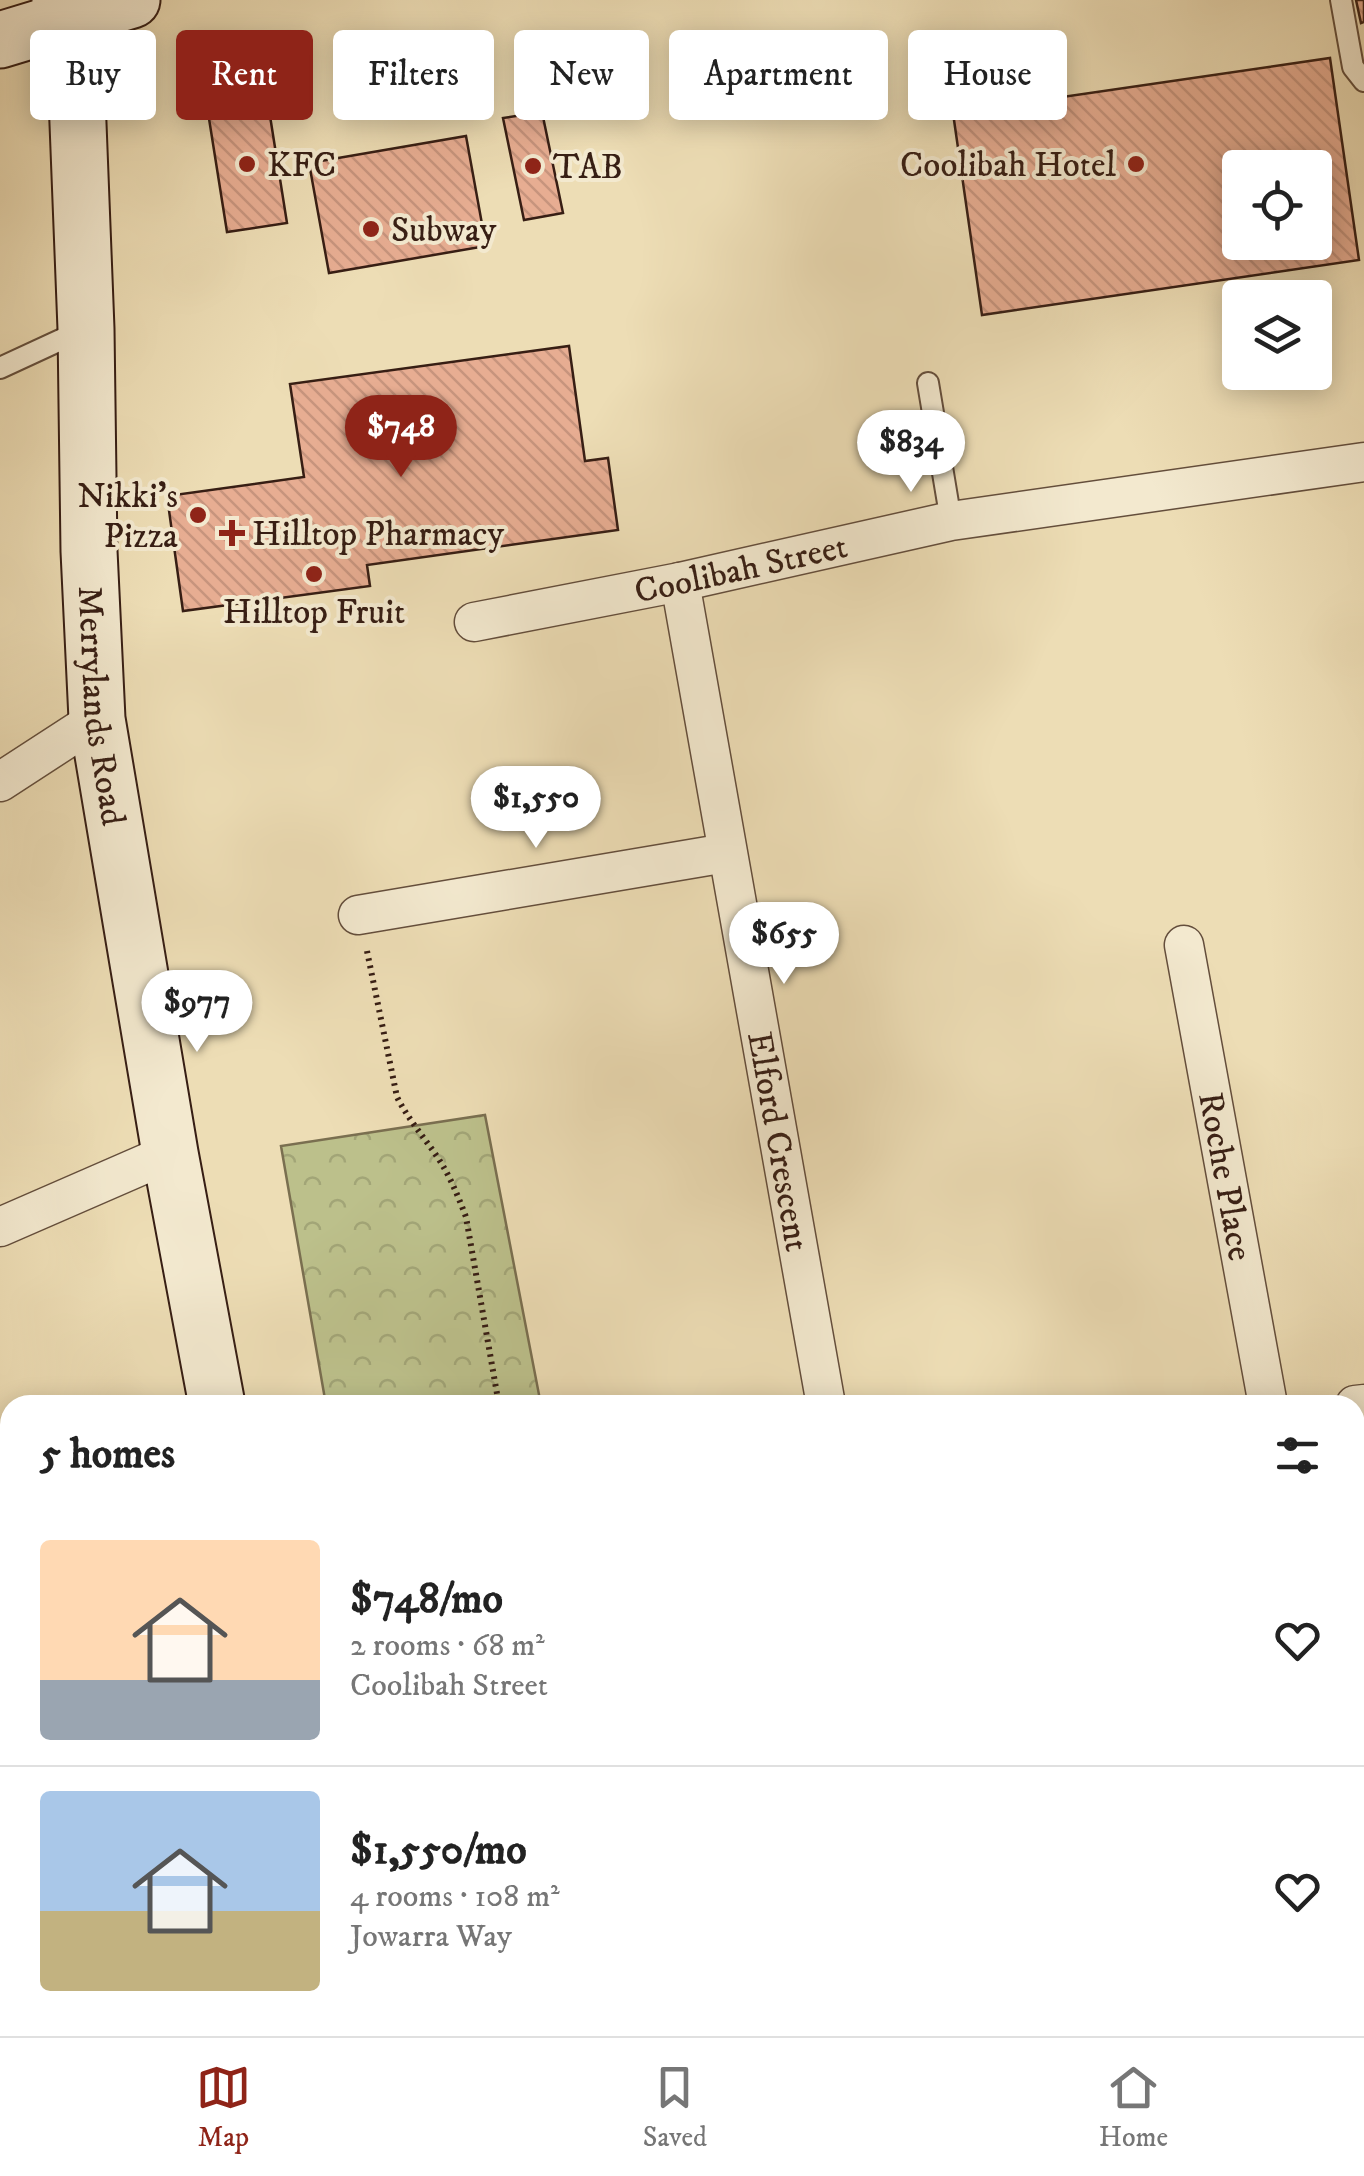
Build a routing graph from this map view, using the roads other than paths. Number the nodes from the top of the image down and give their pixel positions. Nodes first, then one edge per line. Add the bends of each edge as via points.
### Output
1 (132, 0) edge
2 (1340, 0) edge
3 (62, 10) edge
4 (0, 40) edge
5 (1364, 82) edge
6 (86, 328) junction
7 (0, 368) edge
8 (928, 383) dead end
9 (1364, 462) edge
10 (951, 521) junction
11 (680, 582) junction
12 (474, 622) dead end
13 (98, 718) junction
14 (5, 780) edge
15 (726, 853) junction
16 (358, 915) road end
17 (1184, 945) dead end
18 (170, 1153) junction
19 (0, 1227) edge
20 (215, 1395) edge
21 (824, 1395) edge
22 (1266, 1395) edge

1 - 3 main road
2 - 5 lane via 1353,67
3 - 4 main road
3 - 6 main road, Merrylands Road via 77,98
6 - 7 lane
6 - 13 main road, Merrylands Road
8 - 10 lane
9 - 10 street, Coolibah Street
10 - 11 street, Coolibah Street
11 - 12 street, Coolibah Street
11 - 15 street, Elford Crescent
13 - 14 street
13 - 18 main road, Merrylands Road
15 - 16 street
15 - 21 street, Elford Crescent
17 - 22 street, Roche Place
18 - 19 street
18 - 20 main road, Merrylands Road

